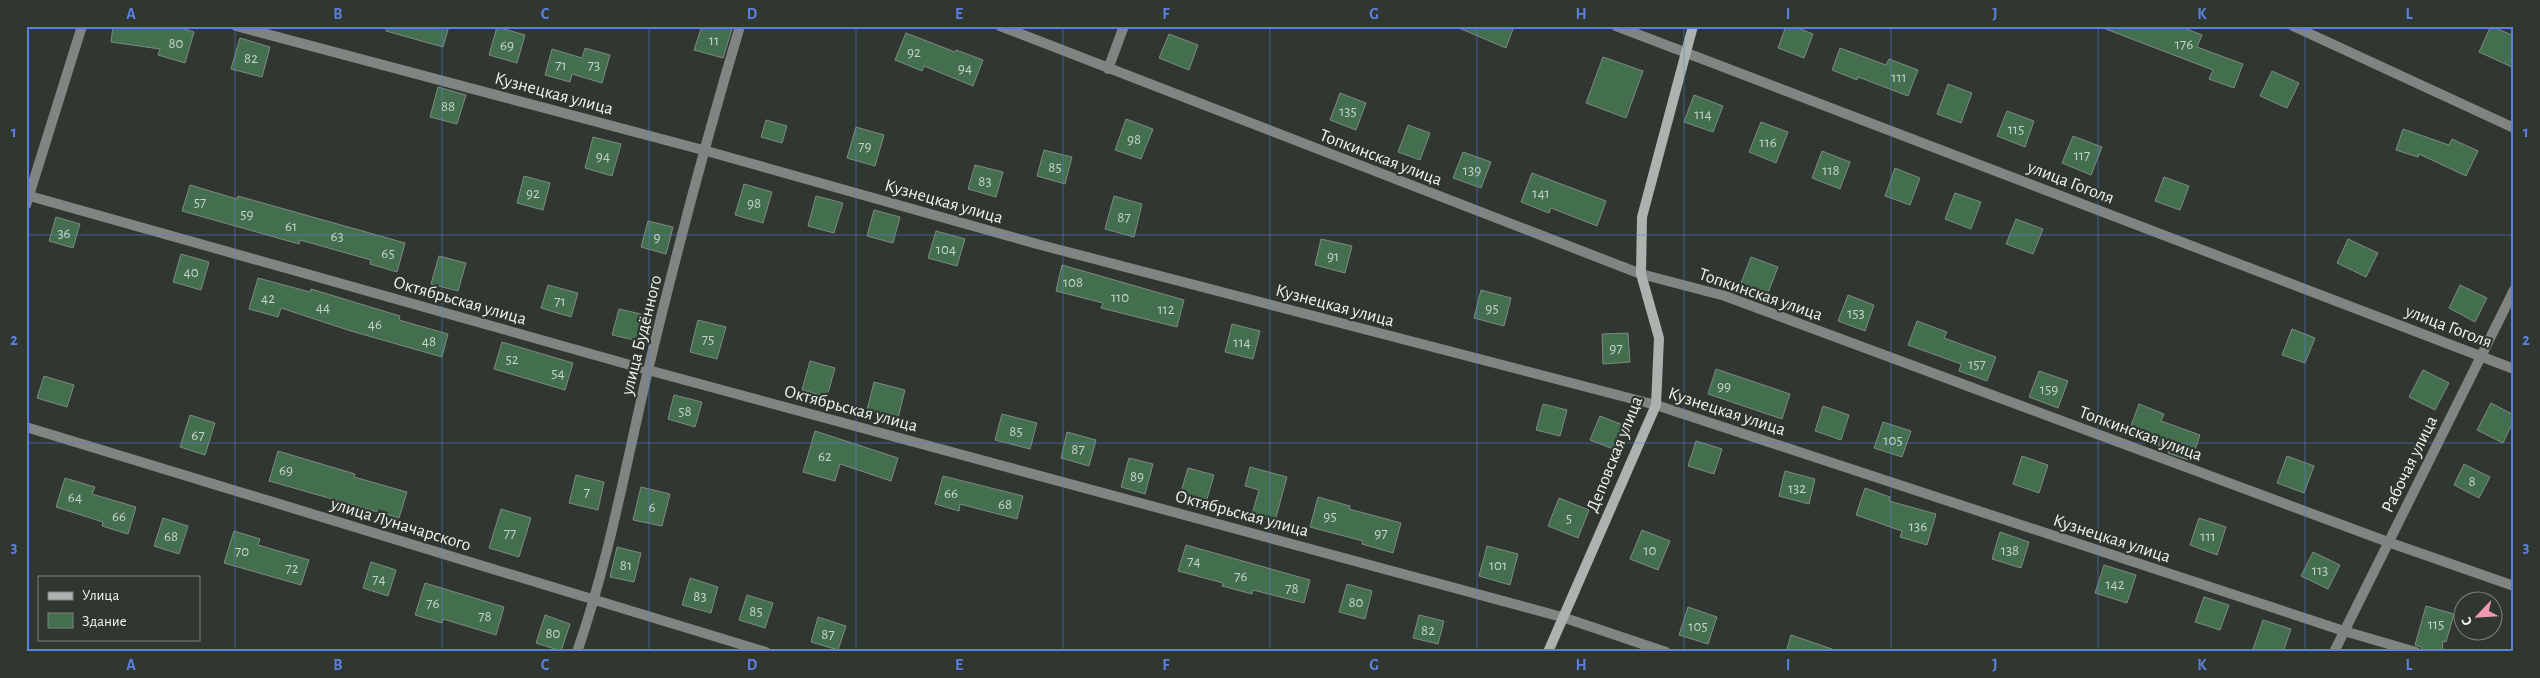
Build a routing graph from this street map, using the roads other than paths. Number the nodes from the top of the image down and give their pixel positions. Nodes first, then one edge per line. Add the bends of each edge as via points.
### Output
1 (82, 26) edge
2 (236, 26) edge
3 (740, 26) edge
4 (1000, 26) edge
5 (1124, 26) edge
6 (1616, 26) edge
7 (1693, 26) edge
8 (2293, 26) edge
9 (1685, 52) junction
10 (1108, 69) junction
11 (2514, 128) edge
12 (703, 150) junction
13 (27, 199) edge
14 (1641, 274) junction
15 (2514, 290) edge
16 (2481, 356) junction
17 (2514, 369) edge
18 (648, 370) junction
19 (1656, 405) junction
20 (26, 427) edge
21 (2388, 542) junction
22 (2514, 586) edge
23 (595, 600) junction
24 (1562, 616) junction
25 (2344, 631) junction
26 (577, 652) edge
27 (766, 652) edge
28 (1548, 652) edge
29 (1666, 652) edge
30 (2334, 652) edge
31 (2416, 652) edge

1 - 13 street
2 - 12 street, Кузнецкая улица
3 - 12 street, улица Будённого
4 - 10 street, Топкинская улица
5 - 10 street
6 - 9 street, улица Гоголя
7 - 9 street, Деповская улица
8 - 11 street
9 - 14 street, Деповская улица via 1642,217
9 - 16 street, улица Гоголя
10 - 14 street, Топкинская улица
12 - 18 street, улица Будённого
12 - 19 street, Кузнецкая улица via 1046,247
13 - 18 street, Октябрьская улица
14 - 19 street, Деповская улица via 1659,338
14 - 21 street, Топкинская улица via 1725,296
15 - 16 street, Рабочая улица
16 - 17 street, улица Гоголя
16 - 21 street, Рабочая улица
18 - 23 street, улица Будённого
18 - 24 street, Октябрьская улица
19 - 24 street, Деповская улица
19 - 25 street, Кузнецкая улица
20 - 23 street, улица Луначарского
21 - 22 street, Топкинская улица
21 - 25 street, Рабочая улица
23 - 26 street, улица Будённого
23 - 27 street, улица Луначарского
24 - 28 street, Деповская улица
24 - 29 street, Октябрьская улица
25 - 30 street, Рабочая улица
25 - 31 street, Кузнецкая улица

